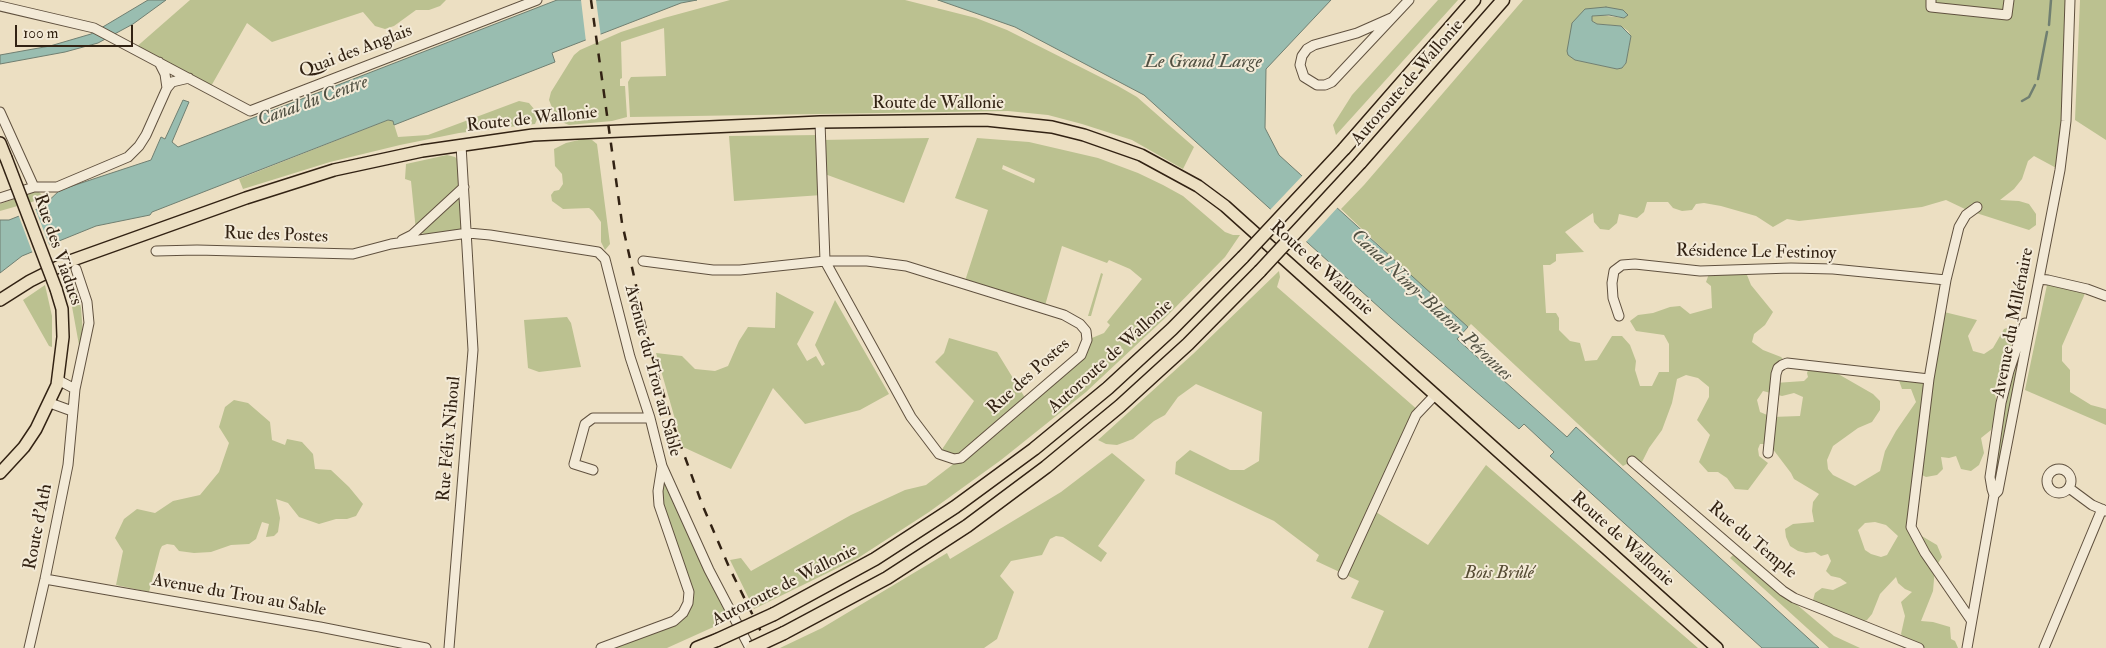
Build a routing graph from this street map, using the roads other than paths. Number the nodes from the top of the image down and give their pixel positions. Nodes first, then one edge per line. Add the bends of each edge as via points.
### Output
1 (537, 0) edge
2 (1408, 0) edge
3 (1474, 0) edge
4 (1503, 0) edge
5 (1932, 0) edge
6 (2009, 0) edge
7 (2070, 0) edge
8 (0, 6) edge
9 (1391, 18) junction
10 (159, 62) junction
11 (189, 78) junction
12 (167, 88) junction
13 (0, 112) edge
14 (820, 122) junction
15 (0, 142) edge
16 (461, 144) junction
17 (34, 187) junction
18 (464, 187) junction
19 (0, 198) edge
20 (1978, 207) dead end
21 (468, 233) junction
22 (393, 243) junction
23 (570, 247) joint
24 (156, 251) dead end
25 (643, 261) dead end
26 (825, 261) junction
27 (76, 269) dead end
28 (2039, 279) junction
29 (1946, 280) junction
30 (2106, 296) edge
31 (0, 300) edge
32 (1619, 316) dead end
33 (1929, 379) junction
34 (58, 380) junction
35 (75, 388) junction
36 (1435, 395) junction
37 (50, 404) junction
38 (72, 411) junction
39 (650, 418) junction
40 (1768, 453) dead end
41 (1632, 461) dead end
42 (662, 466) junction
43 (593, 470) dead end
44 (0, 473) edge
45 (2069, 488) dead end
46 (1994, 495) junction
47 (2104, 510) edge
48 (1343, 574) dead end
49 (45, 579) junction
50 (1971, 620) junction
51 (29, 648) edge
52 (426, 648) edge
53 (449, 648) edge
54 (601, 648) edge
55 (697, 648) edge
56 (751, 648) edge
57 (1717, 648) edge
58 (1919, 648) edge
59 (1967, 648) edge
60 (2044, 648) edge

1 - 11 street, Quai des Anglais via 250,110
2 - 9 street
3 - 55 highway, Autoroute de Wallonie, bridge via 1344,149 1243,257 1108,388 1034,449 876,559 774,614
4 - 56 highway, Autoroute de Wallonie, bridge via 1260,271 1120,406 967,526 887,578
5 - 6 street via 1931,7 2007,16
7 - 28 street, Avenue du Millénaire via 2064,136
8 - 10 street, Quai des Anglais via 94,28
9 - 9 street via 1332,82 1317,85 1304,77 1300,65 1307,49
10 - 11 street, Quai des Anglais
10 - 12 street
11 - 12 street via 172,82
12 - 17 street via 146,136 133,154 56,187
13 - 17 street
14 - 16 main road, Route de Wallonie via 550,133
14 - 26 street, Rue des Postes
14 - 36 main road, Route de Wallonie via 1020,122 1084,135 1140,155 1198,186 1225,206
15 - 34 main road, Rue des Viaducs, bridge via 56,289 63,321 63,352
16 - 18 street
16 - 31 main road, Route de Wallonie via 334,170 260,193 70,261
17 - 19 street
18 - 21 street
18 - 22 street, Rue des Postes via 412,235
20 - 29 street via 1966,216 1959,227
21 - 22 street, Rue des Postes
21 - 23 street, Rue des Postes
21 - 53 street, Rue Félix Nihoul via 473,350
22 - 24 street, Rue des Postes via 353,254
23 - 39 street, Avenue du Trou au Sable via 598,252 605,259 630,357
25 - 26 street, Rue des Postes via 731,270
26 - 26 street, Rue des Postes via 911,417 935,450 948,458 961,458 1081,355 1086,347 1086,331 1064,315 906,266
27 - 35 street, Rue des Viaducs via 87,302 89,323
28 - 30 street
28 - 46 street, Avenue du Millénaire via 1998,491
28 - 46 street via 2001,402 1990,477
29 - 32 street, Résidence Le Festinoy via 1833,269 1705,271 1622,265 1614,271 1612,283
29 - 33 street
33 - 40 street via 1782,365 1776,374
33 - 50 street via 1911,527
34 - 35 street
34 - 37 main road, Rue des Viaducs
35 - 38 street, Rue des Viaducs
36 - 48 street via 1416,415
36 - 57 main road, Route de Wallonie
37 - 38 street
37 - 44 main road, Rue des Viaducs via 24,447
38 - 49 street, Route d'Ath via 68,465
39 - 42 street, Avenue du Trou au Sable
39 - 43 street via 593,418 585,424 574,464
41 - 58 street, Rue du Temple via 1783,591
42 - 54 street, Avenue du Trou au Sable via 659,505 689,592 688,602 674,621
42 - 56 street via 709,570
45 - 47 street
46 - 50 street, Avenue du Millénaire
47 - 60 street
49 - 51 street, Route d'Ath
49 - 52 street, Avenue du Trou au Sable via 320,626
50 - 59 street, Avenue du Millénaire

